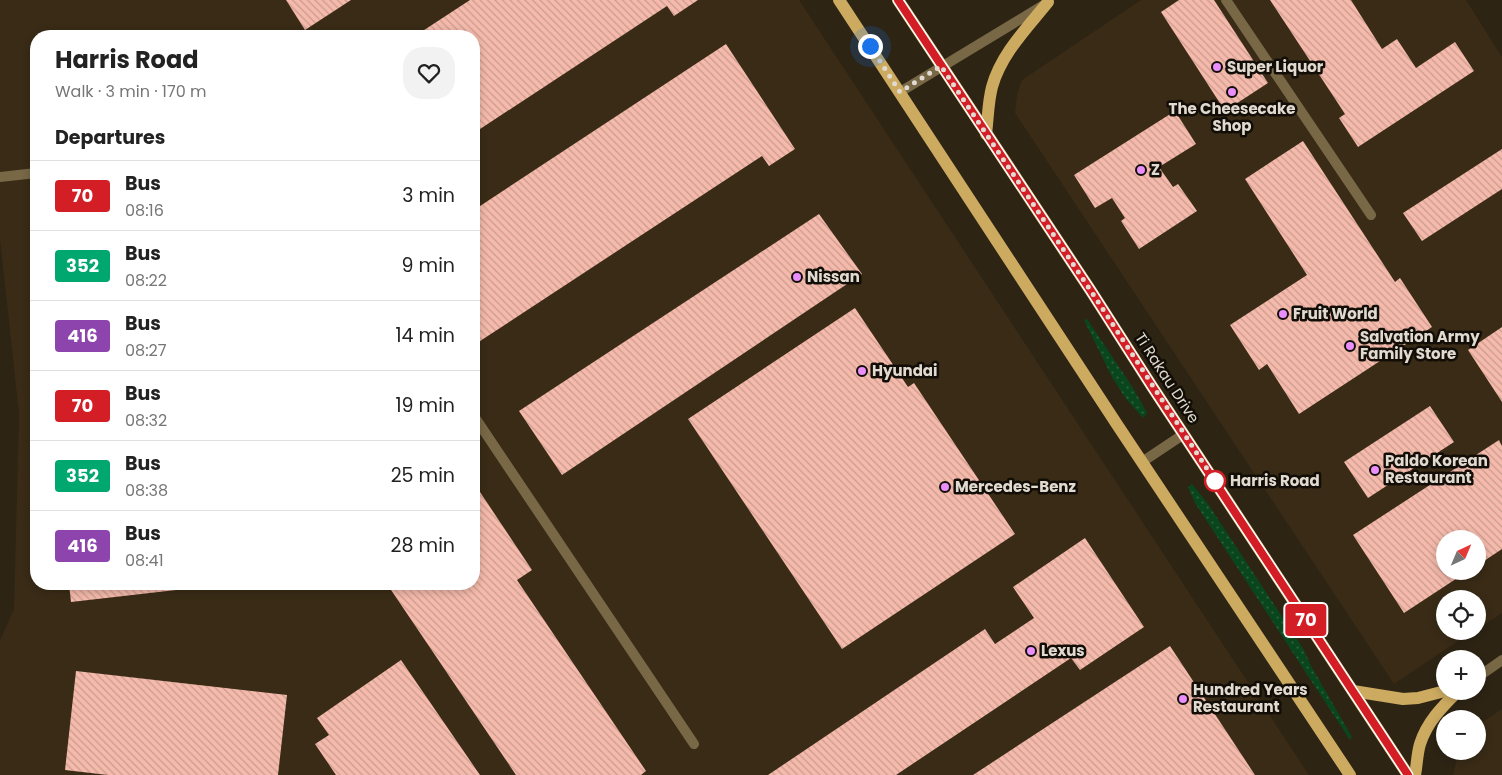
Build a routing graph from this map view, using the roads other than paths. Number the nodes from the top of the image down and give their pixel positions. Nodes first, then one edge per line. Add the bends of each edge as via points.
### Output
1 (839, 0) edge
2 (898, 0) edge
3 (1226, 0) edge
4 (1050, 1) edge
5 (941, 66) junction
6 (900, 92) junction
7 (986, 134) junction
8 (30, 174) edge
9 (0, 177) edge
10 (1371, 215) dead end
11 (480, 425) edge
12 (1184, 434) junction
13 (1142, 462) junction
14 (1502, 660) edge
15 (1486, 671) edge
16 (1353, 692) junction
17 (1436, 693) edge
18 (1449, 700) edge
19 (694, 744) dead end
20 (1350, 775) edge
21 (1408, 775) edge
22 (1415, 775) edge

1 - 6 main road
2 - 5 main road, Ti Rakau Drive
3 - 10 street
4 - 5 street
4 - 7 main road via 1008,52 996,76
5 - 6 street
5 - 7 main road, Ti Rakau Drive
6 - 13 main road
7 - 12 main road, Ti Rakau Drive
8 - 9 street
11 - 19 street
12 - 13 street
12 - 16 main road, Ti Rakau Drive
13 - 20 main road
14 - 15 street
16 - 17 main road via 1403,699
16 - 21 main road, Ti Rakau Drive
18 - 22 main road via 1439,710 1420,744

